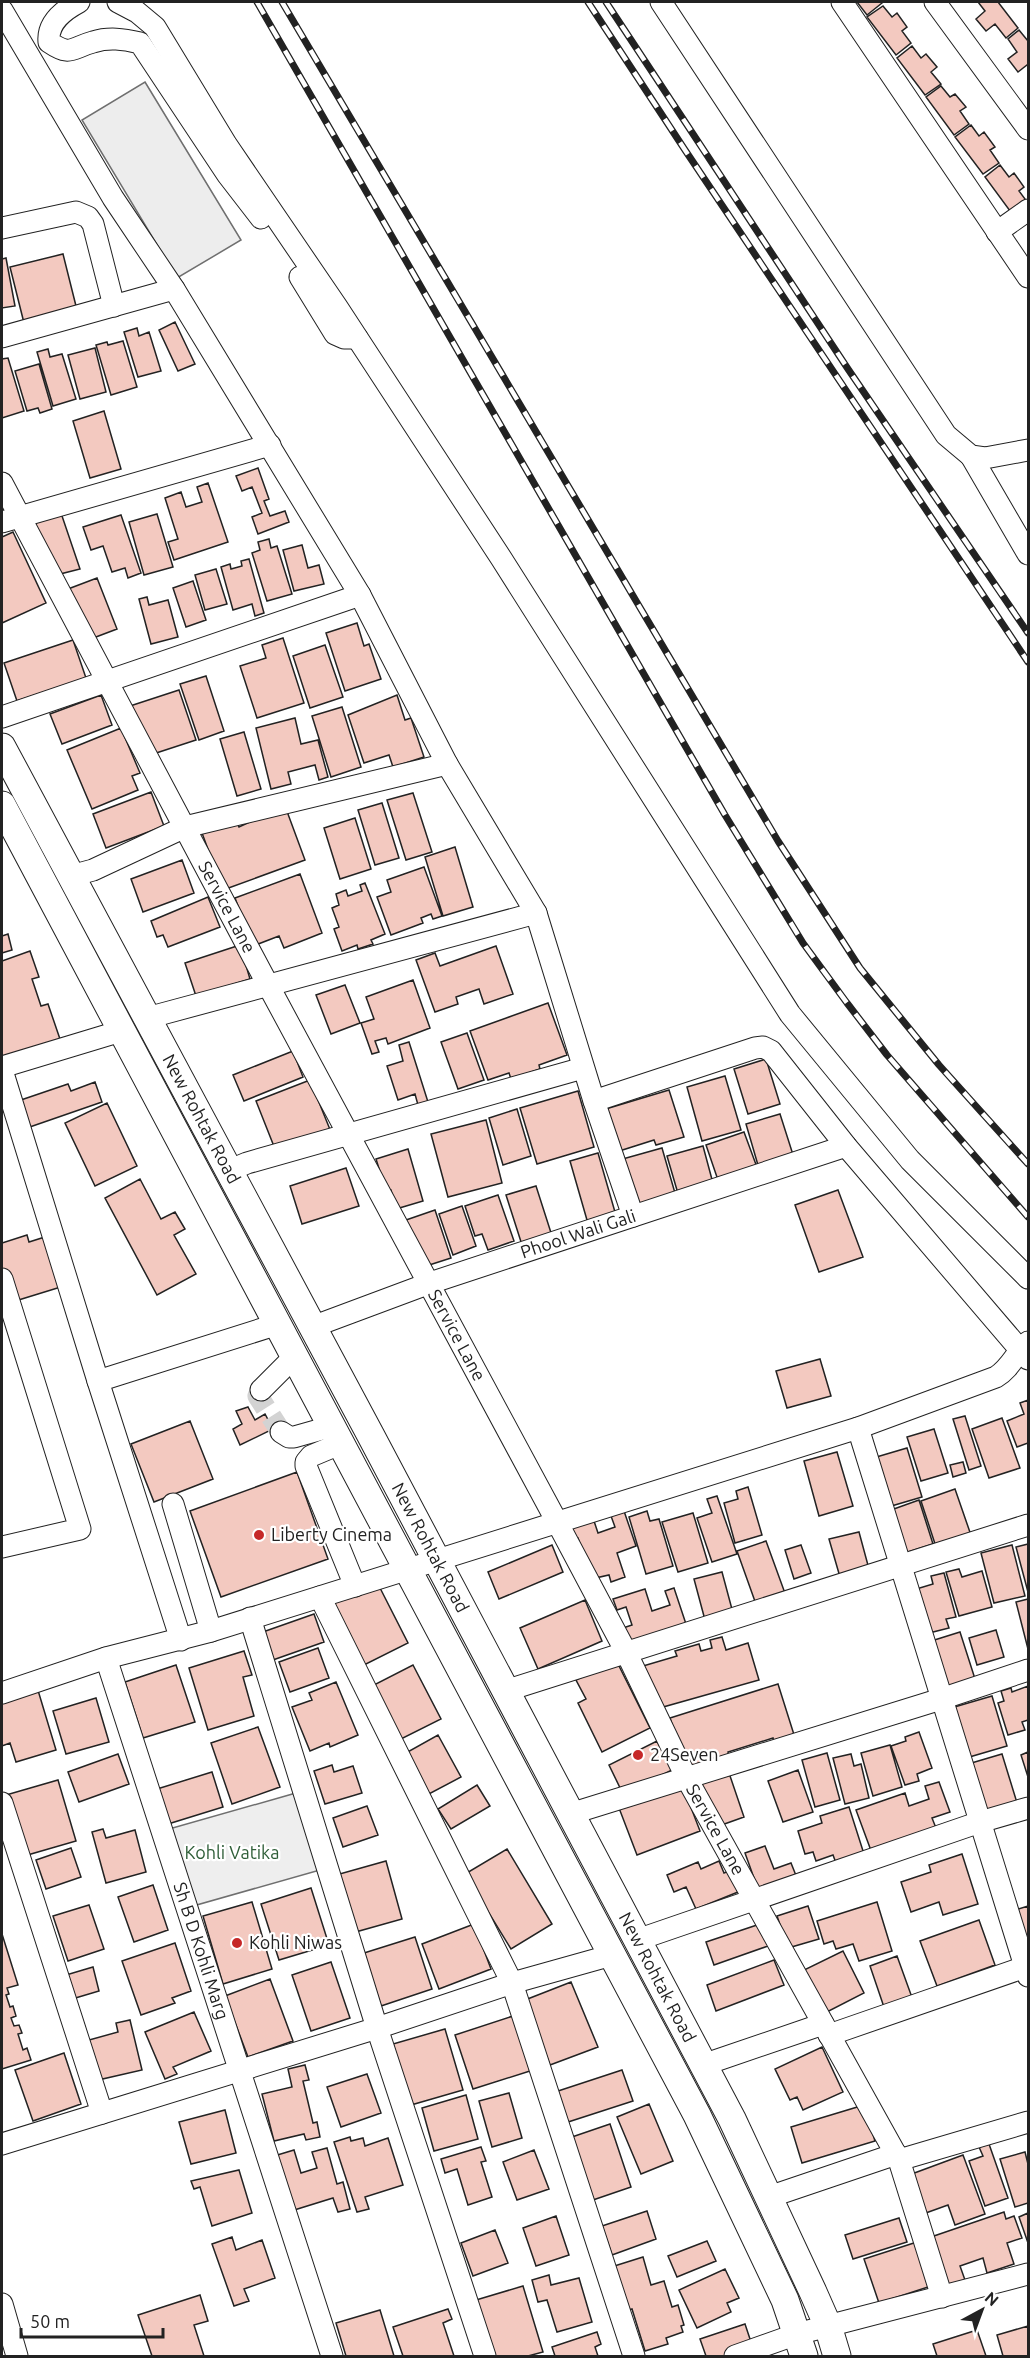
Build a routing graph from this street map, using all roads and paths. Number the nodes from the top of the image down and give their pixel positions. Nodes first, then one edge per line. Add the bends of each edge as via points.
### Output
1 (79, 2) edge
2 (118, 2) edge
3 (662, 2) edge
4 (842, 2) edge
5 (935, 2) edge
6 (2, 10) edge
7 (1029, 129) edge
8 (1029, 210) edge
9 (2, 228) edge
10 (997, 232) junction
11 (1029, 277) edge
12 (174, 289) junction
13 (114, 306) junction
14 (2, 338) edge
15 (357, 338) junction
16 (270, 445) junction
17 (1029, 450) edge
18 (971, 456) junction
19 (2, 483) edge
20 (10, 519) edge
21 (1029, 554) edge
22 (360, 595) junction
23 (106, 681) junction
24 (2, 717) edge
25 (2, 747) edge
26 (447, 764) junction
27 (2, 805) edge
28 (185, 827) junction
29 (71, 876) junction
30 (536, 913) junction
31 (268, 985) junction
32 (147, 1018) junction
33 (121, 1031) junction
34 (583, 1068) junction
35 (2, 1069) edge
36 (594, 1101) junction
37 (351, 1136) junction
38 (846, 1146) junction
39 (228, 1171) junction
40 (633, 1216) junction
41 (1029, 1278) edge
42 (2, 1279) edge
43 (430, 1283) junction
44 (278, 1324) junction
45 (312, 1327) junction
46 (1026, 1350) edge
47 (295, 1356) junction
48 (98, 1381) junction
49 (261, 1390) dead end
50 (858, 1428) junction
51 (281, 1432) dead end
52 (337, 1435) junction
53 (173, 1504) dead end
54 (557, 1522) junction
55 (1029, 1525) edge
56 (2, 1547) edge
57 (436, 1560) junction
58 (900, 1566) junction
59 (407, 1569) junction
60 (355, 1586) junction
61 (320, 1597) junction
62 (250, 1618) junction
63 (212, 1631) junction
64 (181, 1640) junction
65 (626, 1652) junction
66 (106, 1658) junction
67 (1029, 1670) edge
68 (505, 1690) junction
69 (2, 1693) edge
70 (941, 1699) junction
71 (687, 1779) junction
72 (2, 1803) edge
73 (1029, 1808) edge
74 (570, 1814) junction
75 (980, 1822) junction
76 (753, 1899) junction
77 (637, 1940) junction
78 (612, 1955) junction
79 (1028, 1970) edge
80 (512, 1983) junction
81 (377, 2028) junction
82 (826, 2030) junction
83 (703, 2065) junction
84 (240, 2071) junction
85 (102, 2113) junction
86 (1029, 2122) edge
87 (2, 2144) edge
88 (897, 2157) junction
89 (769, 2197) junction
90 (1029, 2274) edge
91 (942, 2297) junction
92 (2, 2304) edge
93 (828, 2326) junction
94 (800, 2345) edge
95 (17, 2356) edge
96 (332, 2356) edge
97 (485, 2356) edge
98 (634, 2356) edge
99 (735, 2356) edge
100 (837, 2356) edge

1 - 15 street via 60,13 48,33 49,42 72,52 111,39 140,43 227,174 280,243 335,334
2 - 15 street via 155,27 226,144
3 - 18 street via 946,435
4 - 10 street
5 - 7 street
6 - 12 street via 113,198
8 - 10 street
9 - 13 street via 76,212 88,217
10 - 11 street
12 - 13 street
12 - 16 street
13 - 14 street
15 - 41 street via 789,1014 910,1160
16 - 20 street
16 - 22 street
17 - 18 street via 985,458
18 - 21 street
19 - 20 street, Service Lane
20 - 23 street, Service Lane
22 - 23 street
22 - 26 street
23 - 24 street
23 - 28 street, Service Lane
25 - 29 main road, New Rohtak Road
26 - 28 street
26 - 30 street
27 - 33 main road, New Rohtak Road
28 - 29 street via 93,870
28 - 31 street, Service Lane
29 - 32 main road, New Rohtak Road
30 - 31 street
30 - 34 street
31 - 32 street
31 - 37 street, Service Lane
32 - 39 main road, New Rohtak Road
33 - 35 street
33 - 44 main road, New Rohtak Road
34 - 36 street
34 - 37 street
35 - 48 street
36 - 38 street via 763,1047 779,1060
36 - 40 street
37 - 39 street
37 - 43 street, Service Lane
38 - 40 street, Phool Wali Gali
38 - 46 street
39 - 45 main road, New Rohtak Road
40 - 43 street, Phool Wali Gali
42 - 56 street via 80,1529
43 - 45 street, Phool Wali Gali
43 - 54 street, Service Lane
44 - 47 main road, New Rohtak Road
44 - 48 street
45 - 57 main road, New Rohtak Road
46 - 50 street via 996,1377
47 - 49 street
47 - 52 main road, New Rohtak Road
48 - 64 street
50 - 54 street
50 - 58 street
51 - 52 street via 289,1437
52 - 59 main road, New Rohtak Road
52 - 60 street via 311,1456 306,1466
53 - 63 street
54 - 57 street
54 - 65 street, Service Lane
55 - 58 street
57 - 59 street
57 - 68 main road, New Rohtak Road
58 - 65 street
58 - 70 street
59 - 60 street
59 - 78 main road, New Rohtak Road
60 - 61 street
61 - 62 street
61 - 80 street
62 - 63 street
62 - 81 street
63 - 64 street
64 - 66 street
65 - 68 street
65 - 71 street, Service Lane
66 - 69 street
66 - 84 street, Sh B D Kohli Marg
67 - 70 street
68 - 74 main road, New Rohtak Road
70 - 71 street
70 - 75 street
71 - 74 street
71 - 76 street, Service Lane
72 - 85 street
73 - 75 street
74 - 77 main road, New Rohtak Road
75 - 76 street
75 - 79 street
76 - 77 street
76 - 82 street, Service Lane
77 - 83 main road, New Rohtak Road
78 - 80 street
78 - 94 main road, New Rohtak Road via 697,2115 785,2300
79 - 82 street
80 - 81 street
80 - 98 street
81 - 84 street
81 - 97 street
82 - 83 street
82 - 88 street, Service Lane
83 - 89 main road, New Rohtak Road
84 - 85 street
84 - 96 street, Sh B D Kohli Marg
85 - 87 street
86 - 88 street
88 - 89 street
88 - 91 street, Service Lane
89 - 93 main road, New Rohtak Road
90 - 91 street
91 - 93 street
92 - 95 street
93 - 94 street
93 - 100 main road, New Rohtak Road
94 - 99 street

